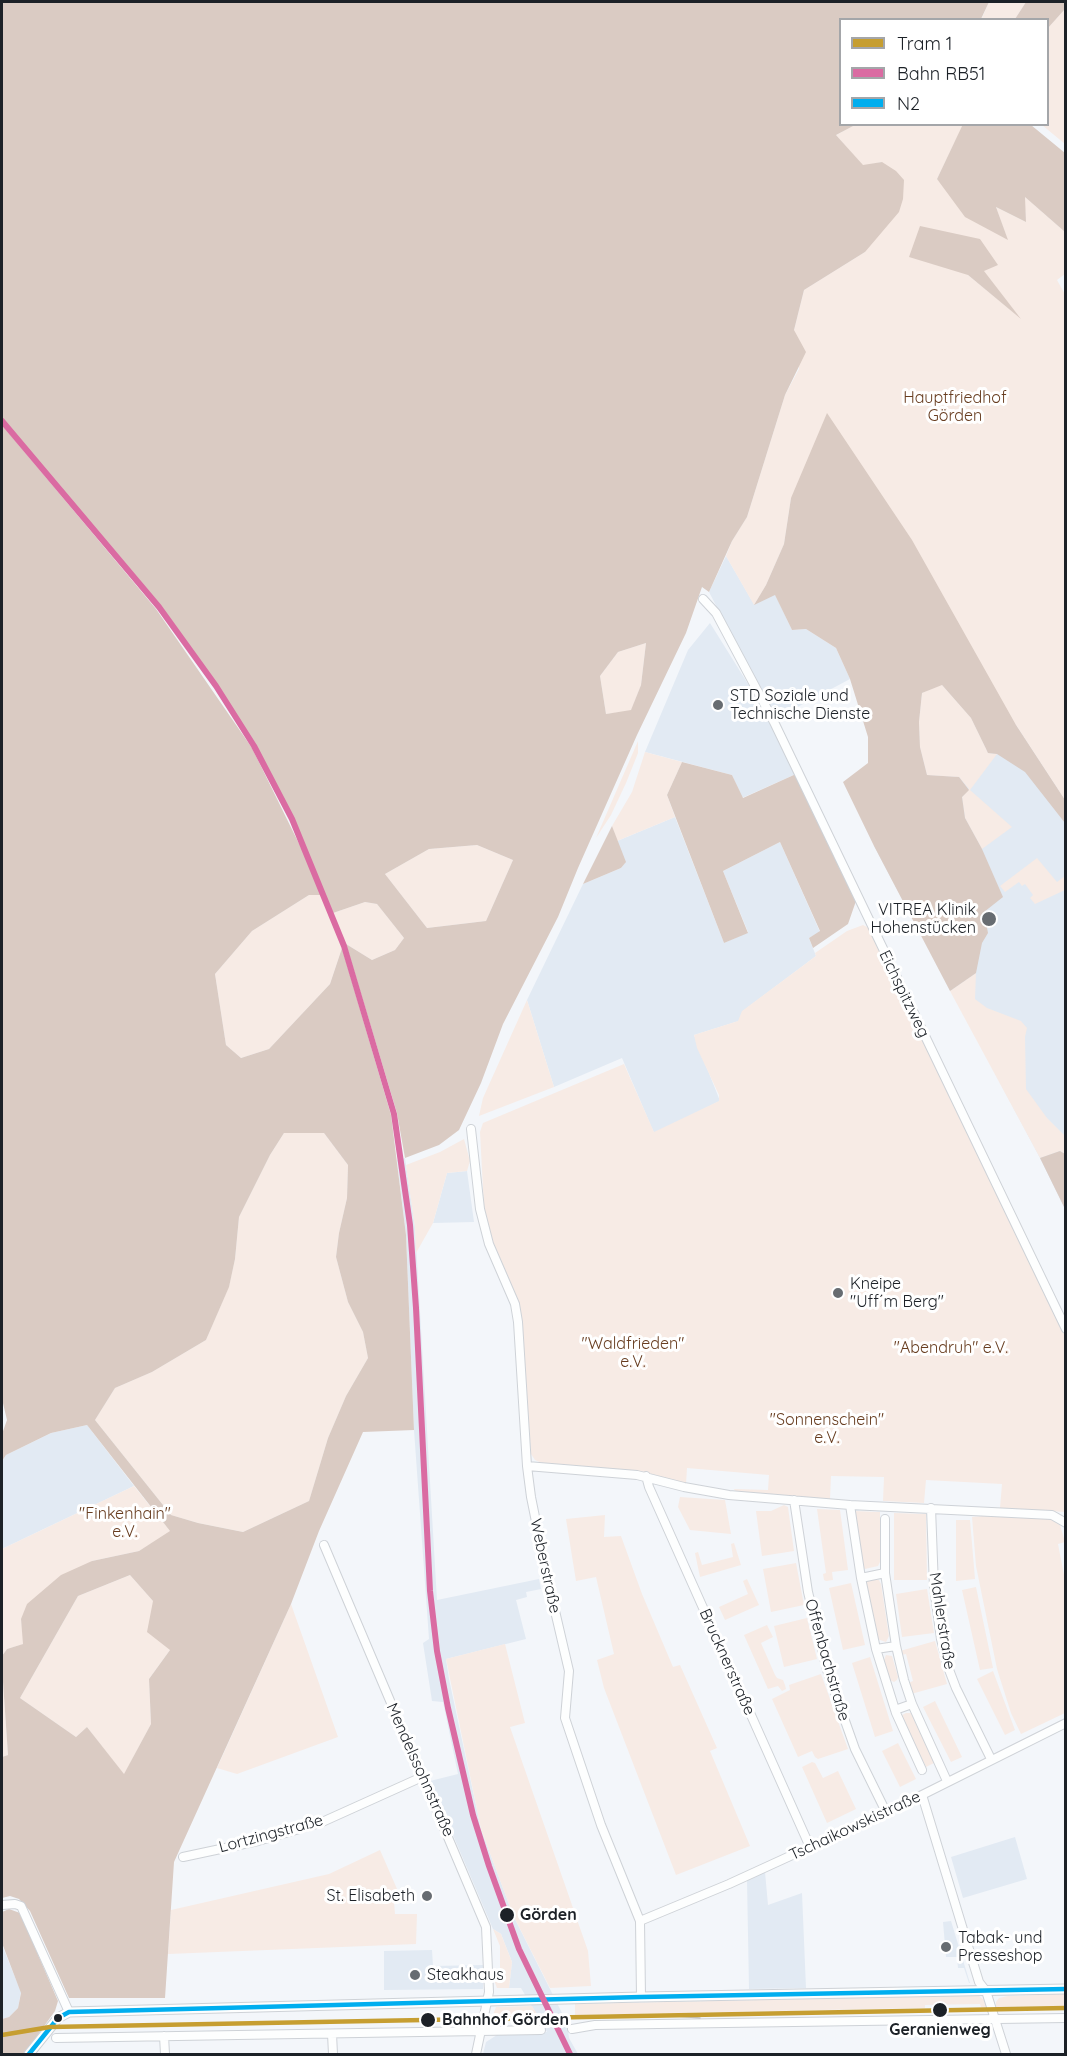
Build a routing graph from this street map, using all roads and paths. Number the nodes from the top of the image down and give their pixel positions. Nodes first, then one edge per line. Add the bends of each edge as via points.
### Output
1 (703, 598) dead end
2 (471, 1129) dead end
3 (1065, 1329) edge
4 (527, 1466) junction
5 (646, 1476) junction
6 (794, 1500) junction
7 (850, 1504) junction
8 (931, 1508) junction
9 (885, 1519) dead end
10 (1065, 1523) edge
11 (324, 1545) dead end
12 (885, 1573) junction
13 (861, 1578) junction
14 (897, 1646) junction
15 (876, 1649) junction
16 (912, 1704) junction
17 (895, 1710) junction
18 (1065, 1723) edge
19 (992, 1759) junction
20 (922, 1770) dead end
21 (422, 1777) junction
22 (947, 1782) junction
23 (922, 1795) junction
24 (886, 1812) junction
25 (810, 1847) junction
26 (183, 1857) dead end
27 (2, 1905) edge
28 (640, 1921) junction
29 (1065, 1989) edge
30 (986, 1991) junction
31 (641, 1997) junction
32 (487, 2001) junction
33 (69, 2012) junction
34 (1065, 2018) edge
35 (995, 2020) junction
36 (572, 2029) dead end
37 (541, 2030) dead end
38 (480, 2031) junction
39 (332, 2034) junction
40 (164, 2036) junction
41 (56, 2038) dead end
42 (29, 2055) edge
43 (165, 2055) edge
44 (333, 2055) edge
45 (476, 2055) edge
46 (1006, 2055) edge

1 - 3 street, Eichspitzweg via 716,613 774,722
2 - 4 street, Weberstraße via 480,1209 518,1322
4 - 5 street
4 - 28 street, Weberstraße via 569,1671 565,1718 601,1825
5 - 6 street via 729,1495
5 - 25 street, Brucknerstraße
6 - 7 street
6 - 24 street, Offenbachstraße via 808,1592 826,1670 855,1749
7 - 8 street
7 - 13 street
8 - 10 street via 1052,1515
8 - 19 street, Mahlerstraße via 934,1587 941,1639 956,1688
9 - 12 street
11 - 21 street, Mendelssohnstraße
12 - 13 street
12 - 14 street
13 - 15 street
14 - 15 street
14 - 16 street
15 - 17 street
16 - 17 street
16 - 22 street
17 - 20 street
18 - 19 street, Tschaikowskistraße
19 - 22 street, Tschaikowskistraße
21 - 26 street, Lortzingstraße via 320,1823
21 - 32 street, Mendelssohnstraße via 486,1927
22 - 23 street, Tschaikowskistraße
23 - 24 street, Tschaikowskistraße
23 - 30 street
24 - 25 street, Tschaikowskistraße
25 - 28 street, Tschaikowskistraße
27 - 33 street via 21,1906
28 - 31 street, Weberstraße
29 - 30 street
30 - 31 street
30 - 35 street
31 - 32 street
32 - 33 street
32 - 38 street, Mendelssohnstraße
33 - 42 street via 58,2018
34 - 35 street
35 - 36 street via 595,2025
35 - 46 street
37 - 38 street
38 - 39 street
38 - 45 street, Mendelssohnstraße
39 - 40 street
39 - 44 street
40 - 41 street
40 - 43 street

